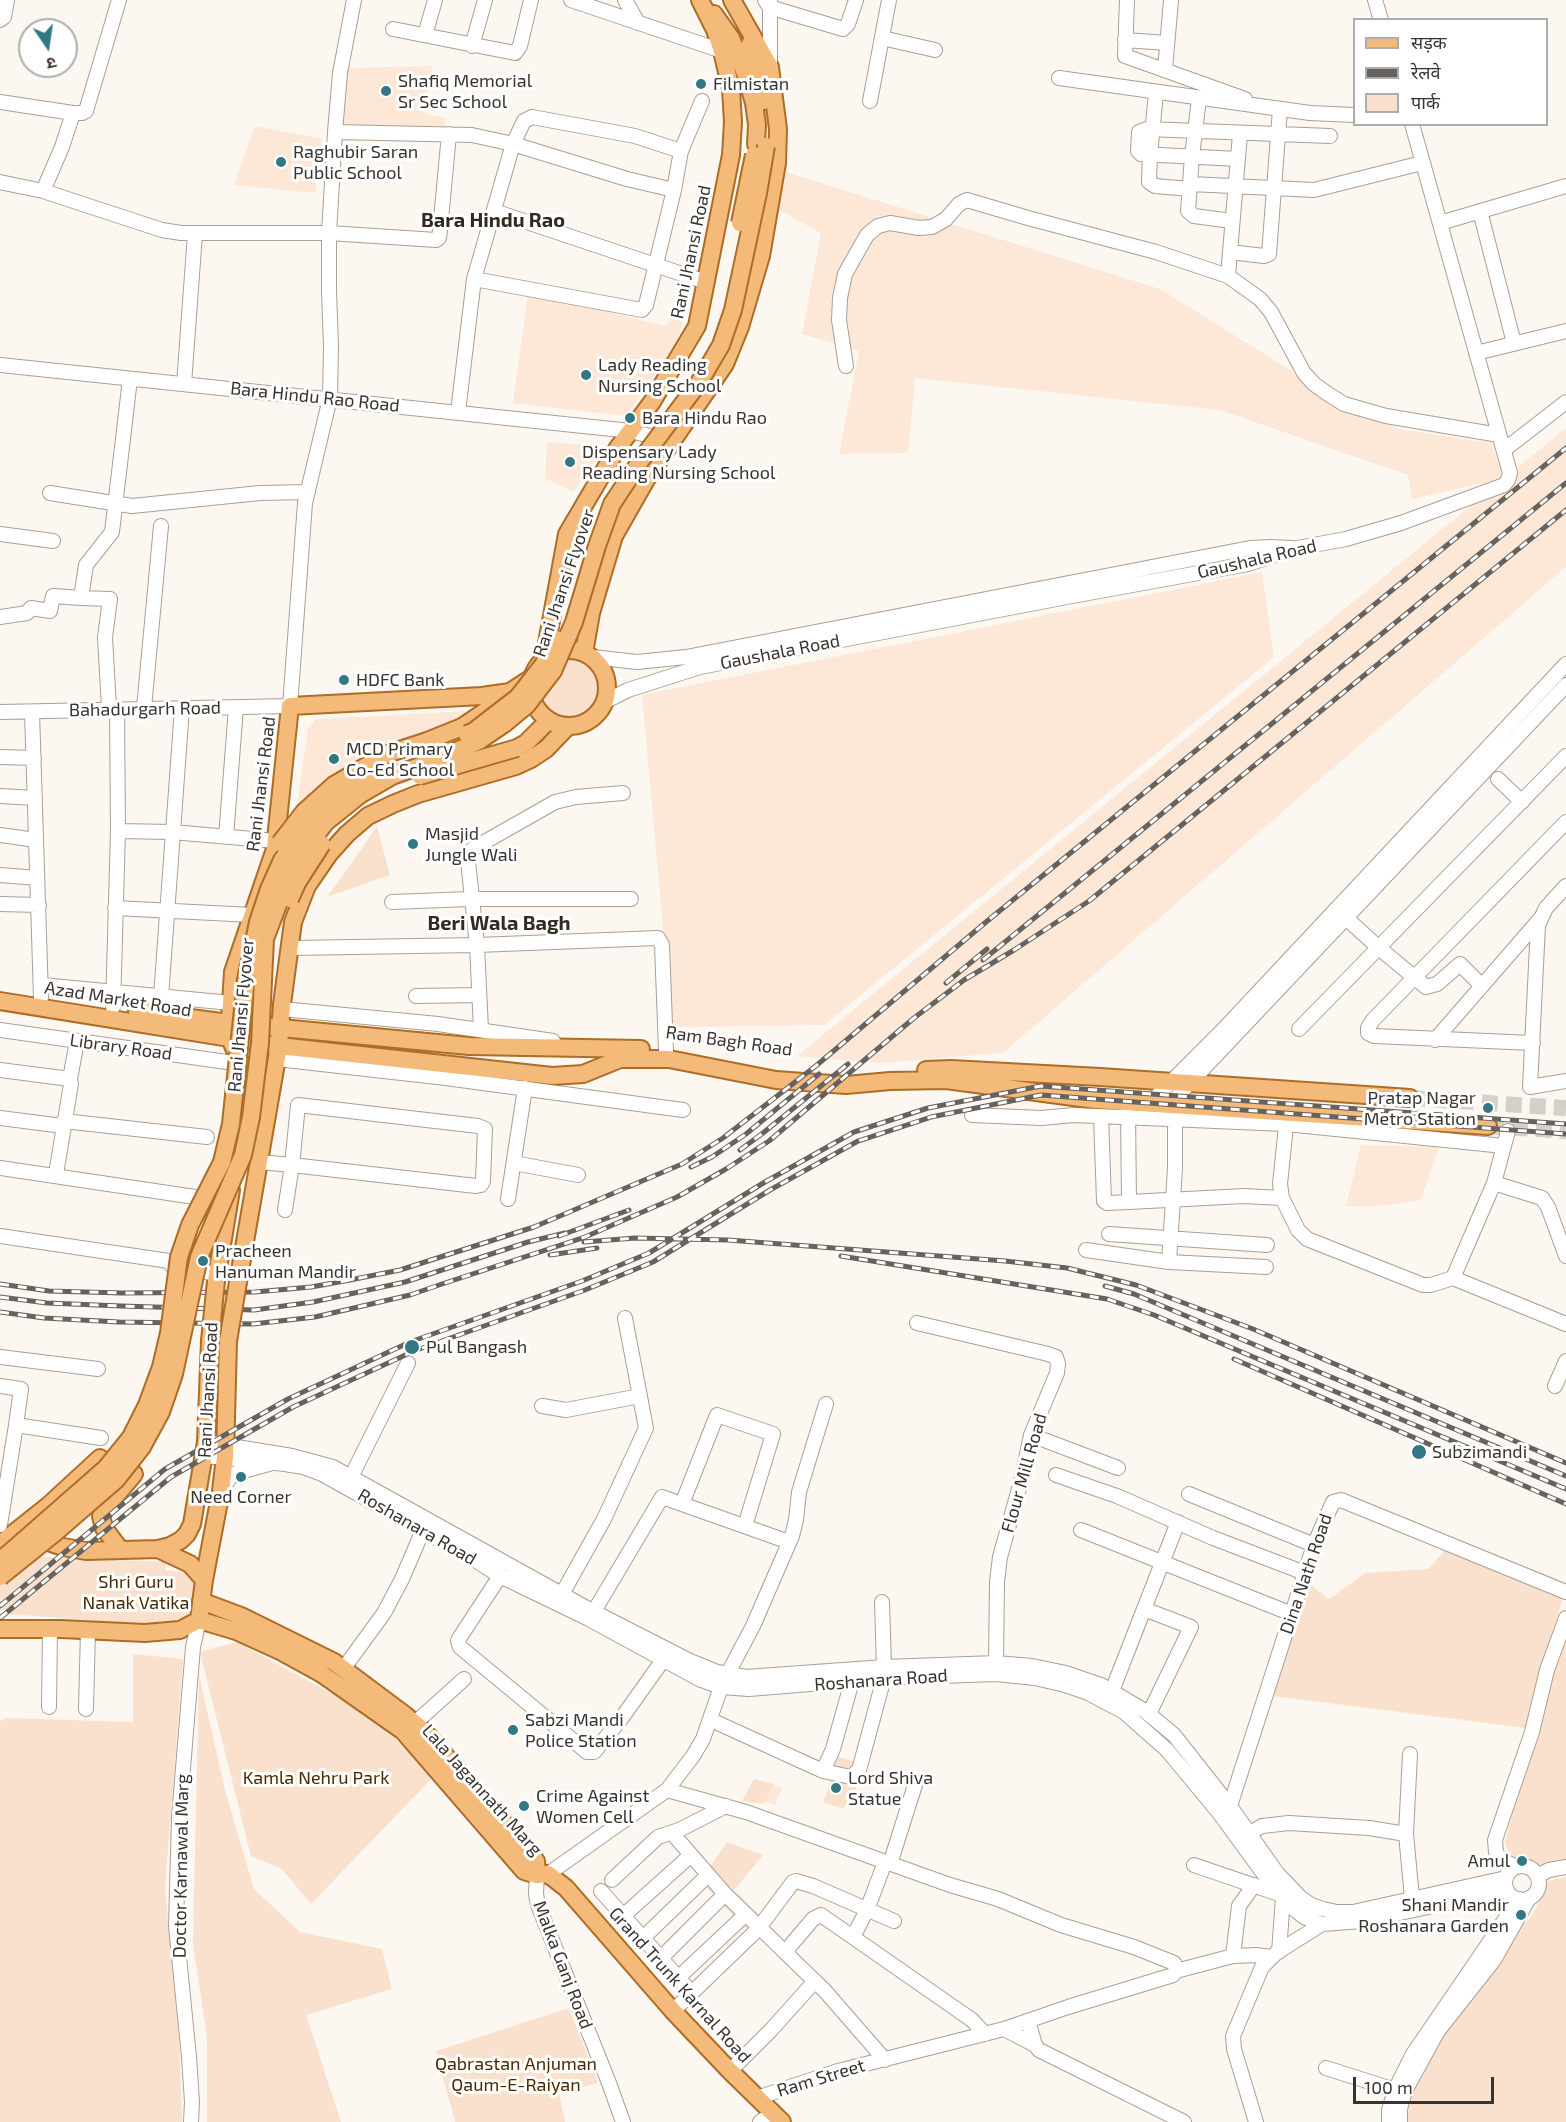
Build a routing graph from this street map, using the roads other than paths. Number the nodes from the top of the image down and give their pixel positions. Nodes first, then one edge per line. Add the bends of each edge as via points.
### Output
1 (7, 0) edge
2 (118, 0) edge
3 (354, 0) edge
4 (435, 0) edge
5 (485, 0) edge
6 (531, 0) edge
7 (571, 0) edge
8 (625, 0) edge
9 (701, 0) edge
10 (723, 0) edge
11 (732, 0) edge
12 (856, 0) edge
13 (889, 0) edge
14 (1127, 0) edge
15 (1171, 0) edge
16 (1375, 0) edge
17 (768, 2) edge
18 (1380, 18) edge
19 (0, 20) edge
20 (638, 22) junction
21 (393, 29) dead end
22 (424, 35) junction
23 (882, 38) junction
24 (1125, 40) junction
25 (1167, 43) junction
26 (472, 46) junction
27 (935, 50) dead end
28 (722, 51) junction
29 (770, 67) junction
30 (1165, 70) junction
31 (1059, 78) dead end
32 (1156, 93) junction
33 (1199, 99) junction
34 (702, 101) dead end
35 (870, 101) dead end
36 (0, 102) edge
37 (1275, 108) junction
38 (73, 112) junction
39 (1353, 115) edge
40 (1413, 126) edge
41 (1153, 129) junction
42 (1195, 131) junction
43 (335, 132) junction
44 (449, 134) junction
45 (1240, 134) junction
46 (1278, 135) junction
47 (1330, 136) dead end
48 (513, 144) junction
49 (761, 145) junction
50 (681, 151) junction
51 (1150, 155) junction
52 (1192, 156) junction
53 (1238, 159) junction
54 (1422, 163) junction
55 (0, 182) edge
56 (1566, 186) edge
57 (1190, 187) junction
58 (1236, 187) junction
59 (1274, 189) junction
60 (674, 190) junction
61 (43, 191) junction
62 (494, 211) junction
63 (1480, 211) junction
64 (1232, 221) junction
65 (1440, 223) junction
66 (329, 233) junction
67 (195, 234) junction
68 (1230, 252) junction
69 (655, 265) junction
70 (1228, 276) junction
71 (474, 279) junction
72 (706, 282) junction
73 (1566, 331) edge
74 (1514, 344) junction
75 (1476, 353) junction
76 (0, 365) edge
77 (846, 366) dead end
78 (130, 379) junction
79 (184, 384) junction
80 (330, 398) junction
81 (1566, 402) edge
82 (458, 412) junction
83 (631, 431) junction
84 (1499, 435) junction
85 (671, 442) junction
86 (1504, 450) junction
87 (308, 492) junction
88 (50, 493) dead end
89 (115, 504) junction
90 (161, 526) dead end
91 (0, 534) edge
92 (53, 542) dead end
93 (1298, 548) junction
94 (81, 598) junction
95 (0, 617) edge
96 (588, 655) junction
97 (543, 660) junction
98 (1566, 664) edge
99 (532, 678) junction
100 (1566, 685) edge
101 (510, 692) junction
102 (604, 702) junction
103 (290, 706) junction
104 (236, 707) junction
105 (144, 708) junction
106 (182, 708) junction
107 (113, 709) junction
108 (0, 712) edge
109 (32, 712) junction
110 (549, 720) junction
111 (568, 726) junction
112 (1566, 756) edge
113 (0, 757) edge
114 (33, 758) junction
115 (1498, 779) dead end
116 (622, 793) dead end
117 (0, 796) edge
118 (35, 798) junction
119 (1522, 802) junction
120 (1566, 822) edge
121 (118, 831) junction
122 (172, 832) junction
123 (0, 835) edge
124 (226, 837) junction
125 (36, 840) junction
126 (275, 845) junction
127 (0, 875) edge
128 (37, 878) junction
129 (307, 886) junction
130 (1566, 886) edge
131 (470, 898) junction
132 (631, 899) dead end
133 (392, 902) dead end
134 (0, 904) edge
135 (39, 905) junction
136 (116, 908) junction
137 (168, 910) junction
138 (1346, 912) junction
139 (252, 915) junction
140 (1542, 918) junction
141 (266, 939) junction
142 (477, 945) junction
143 (290, 948) junction
144 (1379, 948) junction
145 (252, 949) junction
146 (1414, 978) junction
147 (1482, 986) junction
148 (0, 991) edge
149 (41, 992) junction
150 (479, 995) junction
151 (416, 996) dead end
152 (161, 997) junction
153 (113, 1000) junction
154 (0, 1001) edge
155 (231, 1003) junction
156 (282, 1009) junction
157 (282, 1028) junction
158 (229, 1029) junction
159 (1299, 1029) dead end
160 (0, 1030) edge
161 (481, 1030) junction
162 (1435, 1040) junction
163 (77, 1041) junction
164 (1533, 1043) junction
165 (514, 1047) junction
166 (596, 1047) junction
167 (278, 1052) junction
168 (666, 1052) junction
169 (622, 1053) junction
170 (241, 1064) junction
171 (0, 1070) edge
172 (510, 1072) junction
173 (70, 1079) junction
174 (1566, 1081) edge
175 (1172, 1082) junction
176 (1190, 1083) junction
177 (525, 1088) junction
178 (1410, 1098) tunnel mouth
179 (1150, 1103) junction
180 (1173, 1109) junction
181 (682, 1110) dead end
182 (1128, 1110) junction
183 (972, 1115) dead end
184 (1101, 1116) junction
185 (0, 1118) edge
186 (1287, 1118) junction
187 (64, 1124) junction
188 (1488, 1125) tunnel mouth
189 (1508, 1131) dead end
190 (207, 1137) dead end
191 (1504, 1146) junction
192 (259, 1162) junction
193 (514, 1163) junction
194 (292, 1165) junction
195 (0, 1168) edge
196 (56, 1174) junction
197 (578, 1175) dead end
198 (1494, 1183) junction
199 (195, 1197) dead end
200 (1282, 1198) junction
201 (508, 1199) dead end
202 (1173, 1200) junction
203 (1129, 1202) junction
204 (285, 1210) dead end
205 (1109, 1234) dead end
206 (0, 1236) edge
207 (1171, 1239) junction
208 (1267, 1245) dead end
209 (1086, 1250) dead end
210 (1566, 1256) edge
211 (1169, 1262) junction
212 (1266, 1267) dead end
213 (217, 1277) junction
214 (1453, 1278) junction
215 (173, 1301) junction
216 (188, 1310) junction
217 (625, 1318) dead end
218 (917, 1323) dead end
219 (1566, 1324) edge
220 (0, 1357) edge
221 (1566, 1361) edge
222 (408, 1363) dead end
223 (98, 1369) dead end
224 (0, 1386) edge
225 (1555, 1386) dead end
226 (640, 1396) junction
227 (826, 1404) dead end
228 (542, 1406) dead end
229 (16, 1425) junction
230 (1031, 1435) junction
231 (101, 1438) dead end
232 (205, 1449) junction
233 (225, 1451) junction
234 (274, 1463) junction
235 (1118, 1468) dead end
236 (1056, 1475) dead end
237 (351, 1477) junction
238 (221, 1491) junction
239 (1189, 1494) dead end
240 (682, 1504) junction
241 (1178, 1522) junction
242 (746, 1526) junction
243 (5, 1527) edge
244 (423, 1530) junction
245 (1081, 1530) dead end
246 (789, 1542) junction
247 (0, 1544) edge
248 (1314, 1545) junction
249 (119, 1548) junction
250 (158, 1549) junction
251 (0, 1561) edge
252 (1162, 1563) junction
253 (1305, 1573) junction
254 (0, 1576) edge
255 (500, 1576) junction
256 (204, 1580) junction
257 (1566, 1592) edge
258 (562, 1594) junction
259 (201, 1601) junction
260 (882, 1602) dead end
261 (1144, 1609) junction
262 (1292, 1614) junction
263 (592, 1615) junction
264 (1566, 1618) edge
265 (199, 1620) junction
266 (4, 1626) edge
267 (50, 1629) junction
268 (88, 1630) junction
269 (180, 1630) junction
270 (193, 1647) junction
271 (663, 1660) junction
272 (996, 1663) junction
273 (344, 1668) junction
274 (884, 1672) junction
275 (464, 1679) dead end
276 (724, 1681) junction
277 (852, 1681) junction
278 (1112, 1690) junction
279 (49, 1707) dead end
280 (86, 1709) dead end
281 (1149, 1714) junction
282 (711, 1720) junction
283 (406, 1721) junction
284 (1410, 1754) dead end
285 (823, 1771) junction
286 (915, 1785) dead end
287 (667, 1790) junction
288 (726, 1806) junction
289 (1225, 1810) junction
290 (672, 1833) junction
291 (1248, 1834) junction
292 (1406, 1834) junction
293 (691, 1855) junction
294 (888, 1863) junction
295 (1194, 1865) dead end
296 (1517, 1867) junction
297 (1566, 1867) edge
298 (543, 1874) junction
299 (708, 1875) junction
300 (1537, 1876) junction
301 (612, 1880) dead end
302 (1506, 1884) junction
303 (1254, 1885) junction
304 (601, 1891) dead end
305 (725, 1894) junction
306 (1281, 1896) junction
307 (1412, 1898) junction
308 (1524, 1898) junction
309 (867, 1910) junction
310 (623, 1916) junction
311 (745, 1916) junction
312 (894, 1921) dead end
313 (1322, 1924) junction
314 (758, 1929) junction
315 (853, 1937) junction
316 (643, 1938) junction
317 (785, 1952) junction
318 (1275, 1954) junction
319 (1233, 1956) junction
320 (661, 1958) junction
321 (1176, 1971) junction
322 (678, 1978) junction
323 (815, 1981) junction
324 (691, 1992) junction
325 (673, 2011) junction
326 (1028, 2021) junction
327 (1004, 2029) junction
328 (985, 2034) junction
329 (1035, 2045) junction
330 (885, 2060) junction
331 (1326, 2068) dead end
332 (730, 2071) junction
333 (1395, 2090) junction
334 (757, 2098) junction
335 (772, 2119) edge
336 (618, 2121) edge
337 (191, 2122) edge
338 (1184, 2122) edge
339 (1256, 2122) edge
340 (1389, 2122) edge
341 (1400, 2122) edge

1 - 19 street
2 - 38 street via 89,106 82,113
3 - 43 street via 340,73
4 - 22 street
5 - 26 street
6 - 26 street via 515,53
7 - 20 street
8 - 20 street
9 - 28 main road, Rani Jhansi Road
9 - 49 main road, Rani Jhansi Flyover via 725,27 747,78
10 - 49 main road, Rani Jhansi Flyover via 749,44 760,77 766,122
11 - 29 main road
12 - 17 street via 843,29
13 - 23 street
14 - 24 street
15 - 25 street
16 - 18 street
17 - 29 street
20 - 28 street
21 - 22 street
22 - 26 street
23 - 27 street
23 - 35 street
24 - 25 street
24 - 30 street via 1125,56
25 - 30 street
28 - 72 main road, Rani Jhansi Road via 734,122
29 - 85 main road via 778,129 777,163 760,256 725,364
30 - 37 street
31 - 32 street
32 - 33 street
32 - 41 street
33 - 37 street
33 - 42 street
34 - 50 street
36 - 38 street
37 - 39 street
37 - 46 street
38 - 61 street
40 - 54 street, Gaushala Road
41 - 42 street
41 - 51 street via 1139,132 1138,151
42 - 45 street
42 - 52 street
43 - 44 street
43 - 66 street
44 - 48 street
44 - 66 street via 437,240
45 - 46 street
45 - 53 street
46 - 47 street
46 - 59 street
48 - 50 street via 524,121 532,117 635,136
48 - 60 street
48 - 62 street
49 - 141 main road, Rani Jhansi Flyover, bridge via 759,193 733,310 721,345 700,381 612,504 574,622 553,671 527,705 488,735 392,776 326,822 292,865
49 - 145 main road, Rani Jhansi Flyover, bridge via 712,339 692,375 632,454 603,500 566,618 543,665 518,697 474,731 387,765 352,785 316,816 282,860
50 - 60 street
51 - 52 street
51 - 57 street via 1151,185
52 - 53 street
52 - 57 street
53 - 58 street
54 - 59 street via 1325,189
54 - 65 street, Gaushala Road
55 - 61 street
56 - 63 street
57 - 58 street
57 - 64 street via 1190,214
58 - 59 street
58 - 64 street
59 - 68 street via 1269,254
60 - 69 street
61 - 67 street via 162,230
62 - 69 street
62 - 71 street
63 - 65 street
63 - 74 street
64 - 68 street
65 - 75 street, Gaushala Road
66 - 67 street
66 - 80 street
67 - 79 street
68 - 70 street
69 - 71 street via 642,310
69 - 72 street
70 - 77 street via 967,200 932,227 890,223 867,235 845,274 840,298
70 - 84 street via 1271,312 1304,373 1344,404 1386,416
71 - 82 street
72 - 83 main road, Rani Jhansi Road via 691,340
73 - 74 street
74 - 75 street
75 - 84 street, Gaushala Road
76 - 78 street, Bara Hindu Rao Road
78 - 79 street, Bara Hindu Rao Road
78 - 89 street
79 - 80 street, Bara Hindu Rao Road
80 - 82 street, Bara Hindu Rao Road
80 - 87 street
81 - 86 street
82 - 83 street, Bara Hindu Rao Road
83 - 85 street, Bara Hindu Rao Road
83 - 97 main road, Rani Jhansi Road via 616,449 567,534
84 - 86 street, Gaushala Road
85 - 96 main road via 614,536 591,613
86 - 93 street, Gaushala Road via 1510,473 1504,485 1496,489 1401,523
87 - 89 street via 260,493 146,506
87 - 103 street
88 - 89 street
89 - 94 street via 111,532 86,565
90 - 105 street
91 - 92 street
93 - 96 street via 1250,548 657,661
93 - 102 street, Gaushala Road via 1248,564 700,667 628,690
94 - 95 street via 53,596 50,611 32,609
94 - 107 street via 110,599 105,637
96 - 97 main road via 563,650
96 - 102 main road via 604,673 608,685
97 - 99 main road
98 - 138 street
99 - 101 main road, Rani Jhansi Road
99 - 110 main road via 531,696 536,708
100 - 138 street
101 - 103 main road, Rani Jhansi Road
101 - 145 main road, bridge via 462,727 387,754 361,768 334,785 295,823 272,855 253,903 249,926
102 - 111 main road via 592,719
103 - 104 street, Bahadurgarh Road
103 - 126 main road, Rani Jhansi Road
104 - 106 street, Bahadurgarh Road
104 - 124 street
105 - 106 street, Bahadurgarh Road
105 - 107 street, Bahadurgarh Road
106 - 122 street
107 - 109 street, Bahadurgarh Road
107 - 121 street
108 - 109 street, Bahadurgarh Road
109 - 114 street
110 - 111 main road
110 - 141 main road, bridge via 518,748 406,780 359,807 329,833
111 - 129 main road, Rani Jhansi Road via 546,749 516,766 418,794 368,816 346,834
112 - 119 street
113 - 114 street
114 - 118 street
115 - 119 street
116 - 131 street via 555,802 474,848 468,861
117 - 118 street
118 - 125 street
119 - 144 street
120 - 146 street
121 - 122 street
121 - 136 street
122 - 124 street
122 - 137 street
123 - 125 street
124 - 126 street
125 - 128 street
126 - 129 main road
126 - 139 main road, Rani Jhansi Road
127 - 128 street
128 - 135 street
129 - 143 main road, Rani Jhansi Road via 293,922
130 - 140 street
131 - 132 street
131 - 133 street
131 - 142 street
134 - 135 street
135 - 149 street
136 - 137 street
136 - 153 street
137 - 139 street
137 - 152 street
138 - 144 street
138 - 175 street
138 - 176 street
139 - 155 main road, Rani Jhansi Road via 233,972
140 - 147 street
140 - 164 street via 1538,926
141 - 216 main road, Rani Jhansi Flyover, bridge via 251,1117 236,1175 199,1257
142 - 143 street
142 - 150 street
142 - 168 street via 658,939 662,945
143 - 156 main road, Rani Jhansi Road
144 - 146 street
144 - 159 street
145 - 215 main road, Rani Jhansi Flyover, bridge via 231,1124 222,1162 190,1225 179,1257
146 - 147 street via 1433,987 1460,964
146 - 162 street via 1373,1020 1368,1033
147 - 162 street
148 - 149 main road, Azad Market Road
149 - 153 main road, Azad Market Road
150 - 151 street
150 - 161 street
152 - 153 street
152 - 155 street
153 - 158 main road, Azad Market Road
154 - 158 main road, Azad Market Road
155 - 158 main road, Rani Jhansi Road
156 - 157 main road, Rani Jhansi Road
156 - 161 street
157 - 158 main road, Ram Bagh Road
157 - 165 main road, Ram Bagh Road
157 - 167 main road, Rani Jhansi Road
158 - 167 main road, Ram Bagh Road
158 - 170 main road, Rani Jhansi Road
160 - 163 street, Library Road
161 - 166 street
162 - 164 street
163 - 170 street, Library Road
163 - 173 street
164 - 174 street via 1530,1087
165 - 166 main road, Ram Bagh Road
165 - 172 main road
166 - 169 main road, Ram Bagh Road
167 - 172 main road, Ram Bagh Road
167 - 177 street
167 - 192 main road, Rani Jhansi Road
168 - 169 main road, Ram Bagh Road
168 - 175 main road, Ram Bagh Road via 779,1069 854,1075 951,1069
169 - 172 main road, Ram Bagh Road via 573,1076
169 - 182 main road, Ram Bagh Road via 777,1080 846,1085 946,1080 1096,1100
170 - 213 main road, Rani Jhansi Road via 245,1074 239,1144
171 - 173 street
173 - 187 street
175 - 176 main road, Ram Bagh Road
175 - 179 street
176 - 178 main road, Ram Bagh Road
176 - 180 street
177 - 181 street
177 - 193 street
179 - 180 main road, Ram Bagh Road
179 - 182 main road, Ram Bagh Road
180 - 182 street
180 - 186 main road, Ram Bagh Road
180 - 202 street
182 - 184 street
182 - 203 street
183 - 184 street
184 - 203 street via 1104,1202
185 - 187 street
186 - 188 main road, Ram Bagh Road
186 - 191 street
186 - 200 street
187 - 190 street
187 - 196 street
189 - 191 street
191 - 198 street
192 - 194 street
192 - 233 main road, Rani Jhansi Road, bridge via 228,1341
193 - 197 street
193 - 201 street
194 - 194 street via 476,1186 483,1181 485,1130 478,1126 298,1105
194 - 204 street
195 - 196 street
196 - 199 street
198 - 210 street via 1542,1198
198 - 214 street
200 - 202 street
200 - 214 street via 1307,1239 1423,1285
202 - 203 street
202 - 207 street
205 - 207 street
206 - 213 street via 169,1260 172,1266
207 - 208 street
207 - 211 street
209 - 211 street
211 - 212 street
213 - 232 main road, Rani Jhansi Road, bridge
214 - 219 street
215 - 243 main road via 127,1425 85,1473 33,1518
215 - 251 main road, Rani Jhansi Flyover, bridge via 161,1367 131,1437 106,1468
216 - 249 main road via 192,1334 183,1380 150,1454 101,1516 102,1526
216 - 254 main road, Rani Jhansi Flyover, bridge via 174,1374 161,1412 142,1446 116,1480
217 - 226 street
218 - 230 street, Flour Mill Road via 1056,1357 1057,1373
220 - 223 street
221 - 225 street
222 - 237 street
224 - 229 street via 21,1389
226 - 228 street via 566,1410
226 - 258 street via 646,1428 604,1519
227 - 246 street via 799,1492
229 - 231 street
229 - 243 street
230 - 235 street
230 - 272 street, Flour Mill Road via 998,1570
232 - 233 street, Roshanara Road
232 - 250 main road, Rani Jhansi Road via 188,1534 174,1545
233 - 234 street, Roshanara Road
233 - 237 street, Roshanara Road via 317,1462
233 - 238 main road, Rani Jhansi Road
234 - 238 street via 232,1473
234 - 244 street, Roshanara Road via 322,1474
236 - 241 street
237 - 258 street, Roshanara Road
238 - 256 main road, Rani Jhansi Road
239 - 248 street
240 - 242 street
240 - 242 street via 717,1415 773,1434
240 - 263 street via 662,1497
241 - 252 street
241 - 253 street
242 - 246 street
243 - 247 main road
243 - 249 main road via 86,1551
244 - 255 street, Roshanara Road
244 - 273 street via 384,1613
245 - 252 street
246 - 276 street
248 - 253 street, Dina Nath Road
248 - 257 street, Dina Nath Road via 1330,1506 1337,1499
249 - 250 main road
250 - 256 main road via 190,1564
252 - 261 street
252 - 262 street
253 - 262 street, Dina Nath Road
255 - 263 street, Roshanara Road
255 - 271 street via 460,1637 460,1647 587,1752 594,1752
256 - 259 main road, Rani Jhansi Road
258 - 263 street, Roshanara Road
259 - 265 main road, Rani Jhansi Road
259 - 273 main road, Lala Jagannath Marg via 283,1635
260 - 274 street
261 - 278 street
261 - 281 street via 1191,1627
262 - 289 street, Dina Nath Road
263 - 271 street, Roshanara Road
263 - 276 street, Roshanara Road
264 - 296 street via 1495,1840 1500,1859
265 - 269 main road
265 - 270 street, Doctor Karnawal Marg
265 - 283 main road, Lala Jagannath Marg via 236,1631 282,1652
266 - 267 main road
267 - 268 main road
267 - 279 street
268 - 269 main road
268 - 280 street
269 - 270 street
270 - 337 street, Doctor Karnawal Marg via 179,1817 176,1926
271 - 276 street, Roshanara Road via 701,1680
272 - 274 street, Roshanara Road
272 - 278 street, Roshanara Road via 1066,1673
273 - 283 main road, Lala Jagannath Marg
274 - 276 street, Roshanara Road
274 - 277 street, Roshanara Road
274 - 285 street via 856,1774 847,1778
274 - 289 street, Roshanara Road via 1035,1678 1088,1693 1124,1712 1155,1738
275 - 283 street
276 - 277 street, Roshanara Road via 749,1689
276 - 282 street
277 - 285 street
278 - 281 street, Roshanara Road
281 - 289 street, Roshanara Road via 1184,1746
282 - 285 street
282 - 287 street via 693,1756
283 - 298 main road, Lala Jagannath Marg via 536,1861
284 - 292 street
286 - 294 street
287 - 288 street
287 - 298 street
288 - 290 street
288 - 294 street
289 - 291 street, Roshanara Road
289 - 306 street, Roshanara Road
290 - 293 street
290 - 301 street via 658,1837
291 - 292 street via 1262,1826 1289,1823
291 - 307 street, Roshanara Road via 1288,1886 1311,1905 1353,1912
292 - 307 street
293 - 299 street
293 - 310 street
294 - 309 street
294 - 321 street via 1134,1947 1174,1963
295 - 303 street
296 - 300 street via 1530,1868
296 - 302 street via 1511,1870
297 - 300 street
298 - 325 main road, Grand Trunk Karnal Road via 584,1907
298 - 336 street, Malka Ganj Road via 536,1894 538,1905 609,2083
299 - 305 street
299 - 316 street
300 - 308 street via 1538,1888
302 - 307 street, Roshanara Road
302 - 308 street via 1512,1896
302 - 313 street via 1363,1921
303 - 306 street
303 - 319 street via 1239,1906
304 - 310 street
305 - 311 street
305 - 320 street
306 - 313 street, Roshanara Road via 1304,1917
306 - 318 street
308 - 333 street via 1413,2054
308 - 341 street via 1494,1960 1438,2031 1405,2091
309 - 312 street
309 - 314 street via 794,1881
309 - 315 street
310 - 316 street
311 - 314 street
311 - 322 street
313 - 318 street
314 - 317 street
314 - 324 street
315 - 317 street via 825,1917 817,1916
315 - 328 street via 972,2020
316 - 320 street
317 - 323 street
318 - 319 street, Ram Street
318 - 339 street via 1259,1973 1233,2043
319 - 321 street, Ram Street
320 - 322 street
321 - 326 street, Ram Street
322 - 324 street
323 - 330 street
323 - 332 street
324 - 325 street
325 - 332 main road, Grand Trunk Karnal Road
326 - 327 street, Ram Street
326 - 329 street
327 - 328 street, Ram Street
327 - 329 street
328 - 330 street, Ram Street
329 - 338 street
330 - 334 street, Ram Street
331 - 333 street
332 - 334 main road, Grand Trunk Karnal Road
333 - 340 street
334 - 335 main road, Grand Trunk Karnal Road

